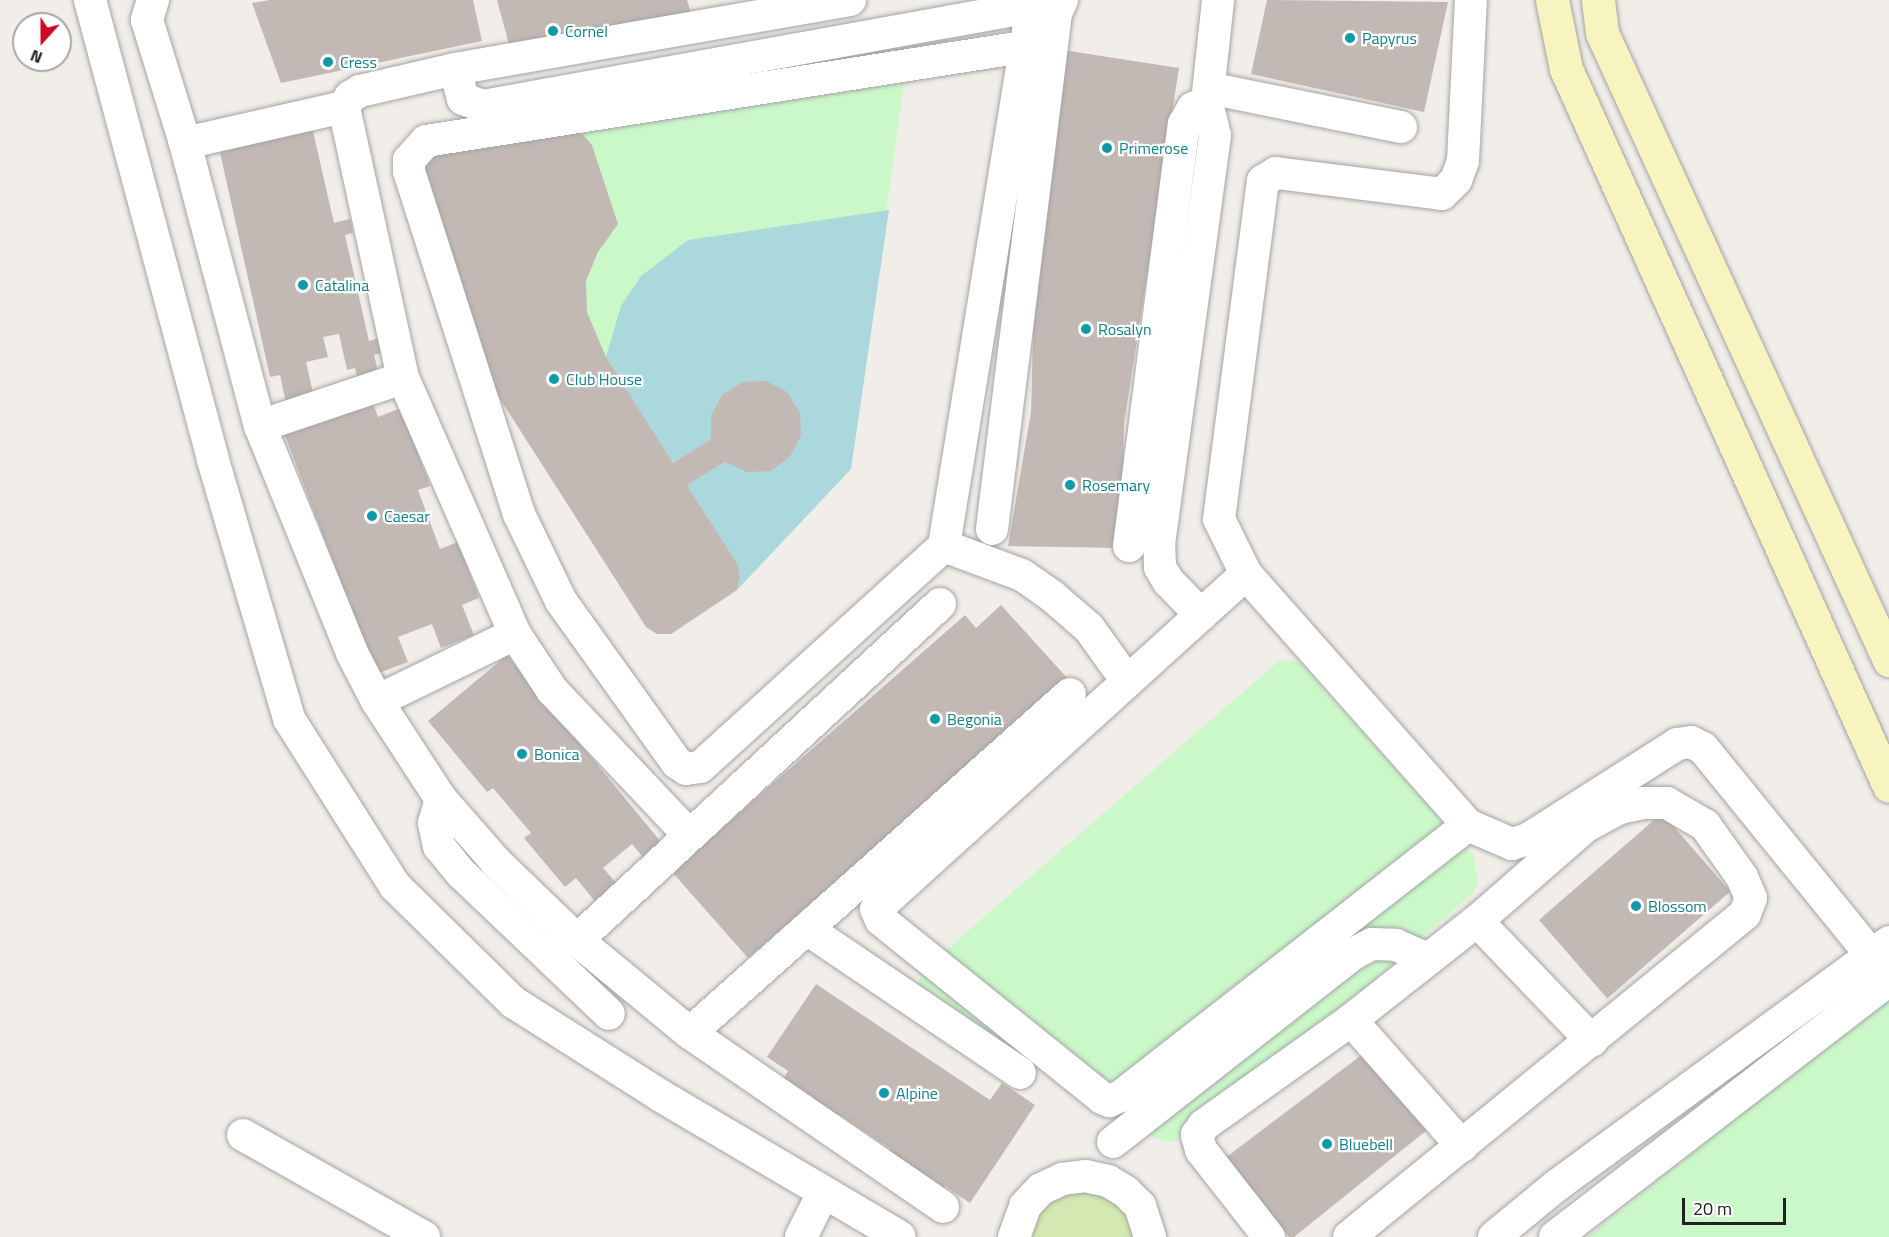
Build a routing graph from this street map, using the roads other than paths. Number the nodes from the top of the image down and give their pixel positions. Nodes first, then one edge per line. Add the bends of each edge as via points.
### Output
1 (90, 0) edge
2 (153, 0) edge
3 (850, 0) edge
4 (1062, 0) edge
5 (1218, 0) edge
6 (1471, 0) edge
7 (1552, 0) edge
8 (1598, 0) edge
9 (1031, 3) edge
10 (711, 12) edge
11 (1023, 47) junction
12 (455, 69) junction
13 (1208, 95) junction
14 (344, 107) junction
15 (1401, 127) dead end
16 (185, 143) junction
17 (404, 378) junction
18 (260, 426) junction
19 (992, 529) dead end
20 (944, 546) junction
21 (1129, 546) dead end
22 (1246, 574) junction
23 (940, 604) dead end
24 (1201, 615) junction
25 (515, 634) junction
26 (1889, 660) edge
27 (1127, 681) junction
28 (1070, 694) dead end
29 (377, 701) junction
30 (1889, 786) edge
31 (441, 799) junction
32 (1468, 825) junction
33 (689, 835) junction
34 (1476, 921) junction
35 (807, 929) junction
36 (577, 940) junction
37 (1428, 959) junction
38 (1885, 963) edge
39 (1351, 1020) junction
40 (690, 1033) junction
41 (1592, 1041) junction
42 (584, 1047) junction
43 (1020, 1073) dead end
44 (1109, 1101) junction
45 (243, 1135) dead end
46 (1113, 1142) junction
47 (1461, 1146) junction
48 (1108, 1181) junction
49 (1556, 1186) junction
50 (823, 1193) junction
51 (943, 1207) dead end
52 (1581, 1217) junction
53 (424, 1237) edge
54 (801, 1237) edge
55 (900, 1237) edge
56 (1014, 1237) edge
57 (1150, 1237) edge
58 (1269, 1237) edge
59 (1349, 1237) edge
60 (1494, 1237) edge
61 (1555, 1237) edge

1 - 42 street via 213,460 289,719 395,886 513,1002
2 - 16 street via 147,20
3 - 10 street
4 - 19 street via 1056,13
5 - 13 street
6 - 22 street via 1463,161 1456,180 1442,194 1276,173 1263,181 1219,519
7 - 30 street via 1566,69
8 - 26 street via 1602,33
9 - 11 street
9 - 12 street via 483,106 463,99
10 - 12 street
11 - 20 street
11 - 20 street via 426,141 409,160 409,171 519,514 561,601 677,763 686,769 700,767
12 - 14 street via 360,91
13 - 15 street
13 - 21 street via 1193,108 1184,124
13 - 24 street via 1215,135 1159,544 1160,567 1168,581
14 - 16 street
14 - 17 street
16 - 18 street
17 - 18 street
17 - 25 street
18 - 29 street via 352,653
20 - 27 street via 1022,575 1052,596 1089,628
22 - 24 street
22 - 32 street
23 - 33 street
24 - 27 street
25 - 29 street
25 - 33 street via 552,690
27 - 44 street via 876,909 881,920
28 - 35 street
29 - 31 street
31 - 36 street via 496,863
31 - 42 street via 434,823 439,846 461,873 613,1009
32 - 38 street via 1512,844 1528,839 1664,749 1691,742 1703,748
32 - 44 street via 1121,1096
33 - 36 street
34 - 37 street
34 - 41 street
34 - 41 street via 1586,826 1620,808 1667,802 1705,825 1747,887 1751,898 1745,914
35 - 40 street
35 - 43 street
36 - 40 street
37 - 39 street
37 - 46 street via 1395,945 1372,944 1353,954
38 - 49 street
38 - 52 street
39 - 47 street
39 - 58 street via 1203,1125 1197,1135 1201,1150
40 - 51 street
41 - 47 street
42 - 50 street
44 - 46 street
45 - 53 street
46 - 48 street
47 - 59 street
48 - 56 street via 1085,1176 1062,1179 1041,1189 1025,1206
48 - 57 street via 1140,1206
49 - 52 street
49 - 60 street
50 - 54 street
50 - 55 street
52 - 61 street

